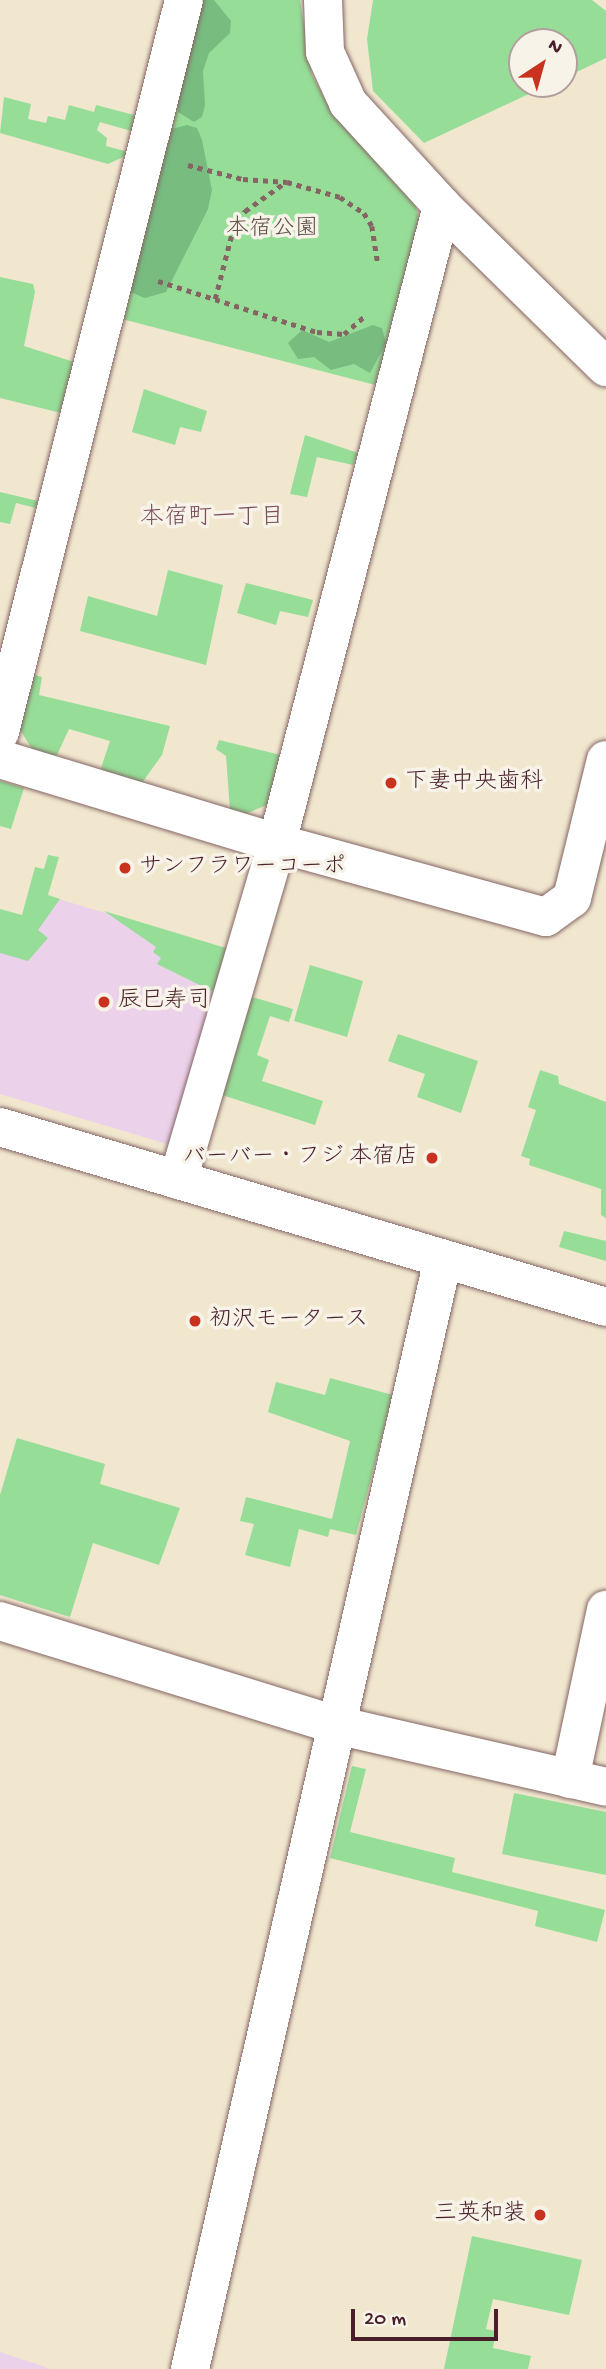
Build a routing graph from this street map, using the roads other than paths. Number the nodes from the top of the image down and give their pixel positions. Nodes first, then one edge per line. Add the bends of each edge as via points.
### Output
1 (184, 0) edge
2 (323, 0) edge
3 (442, 206) junction
4 (606, 367) edge
5 (0, 732) edge
6 (0, 759) edge
7 (606, 760) edge
8 (277, 844) junction
9 (0, 1127) edge
10 (178, 1180) junction
11 (443, 1259) junction
12 (606, 1307) edge
13 (606, 1610) edge
14 (0, 1621) edge
15 (336, 1725) junction
16 (588, 1783) edge
17 (190, 2369) edge

1 - 5 street
2 - 3 street via 325,52 348,103
3 - 4 street
3 - 8 street
6 - 8 street
7 - 8 street via 572,898 546,917
8 - 10 street
9 - 10 street
10 - 11 street
11 - 12 street
11 - 15 street
13 - 16 street
14 - 15 street
15 - 16 street
15 - 17 street

